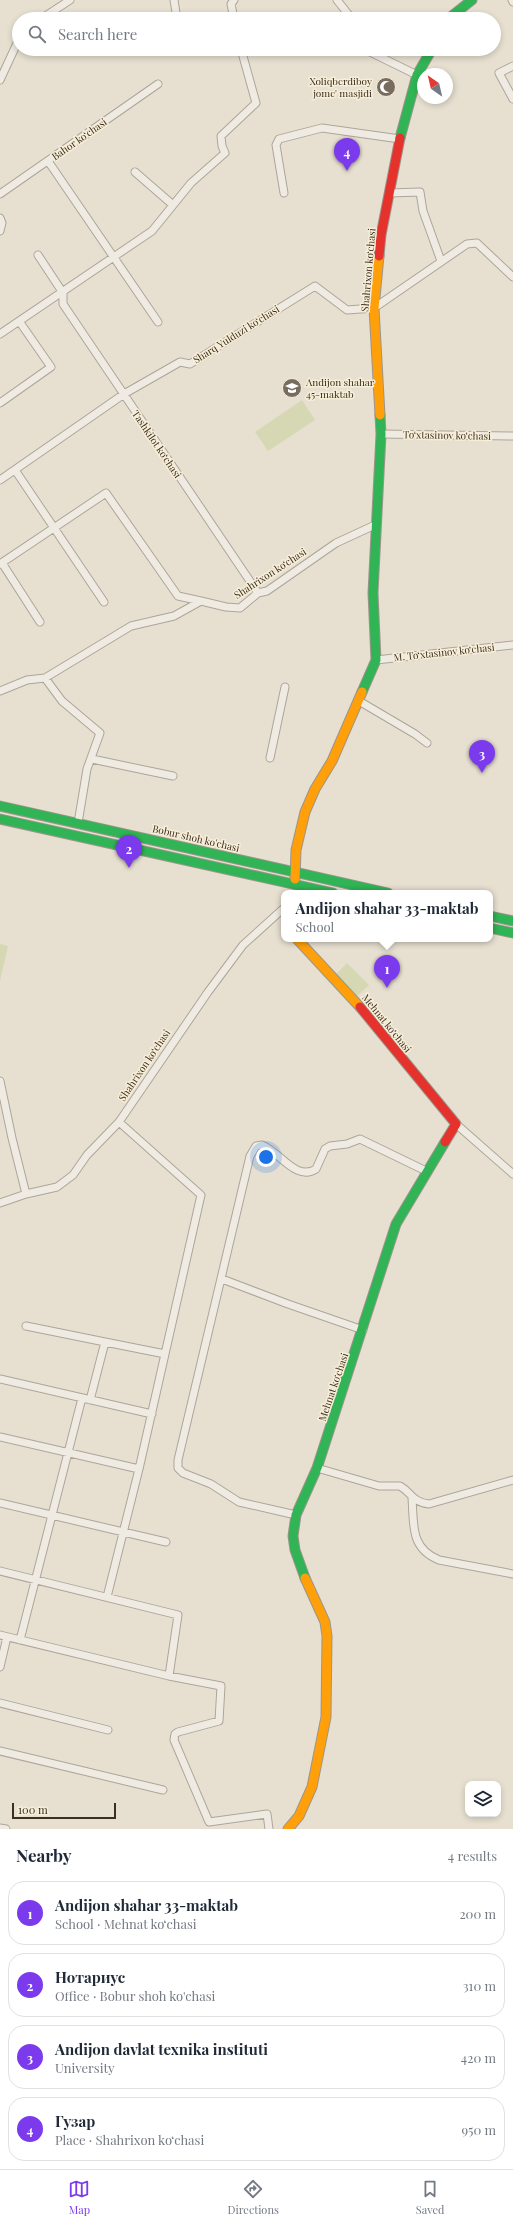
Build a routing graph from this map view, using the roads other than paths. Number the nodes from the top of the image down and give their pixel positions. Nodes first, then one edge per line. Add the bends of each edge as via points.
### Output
1 (70, 0) edge
2 (174, 0) edge
3 (234, 0) edge
4 (337, 0) edge
5 (472, 0) edge
6 (51, 12) edge
7 (176, 12) edge
8 (233, 12) edge
9 (346, 12) edge
10 (457, 12) edge
11 (12, 54) edge
12 (243, 56) edge
13 (379, 56) edge
14 (428, 56) edge
15 (0, 61) edge
16 (7, 64) junction
17 (513, 66) edge
18 (421, 68) edge
19 (417, 74) edge
20 (417, 78) edge
21 (0, 80) edge
22 (158, 84) dead end
23 (513, 99) edge
24 (400, 139) junction
25 (48, 161) junction
26 (135, 172) dead end
27 (284, 193) dead end
28 (389, 193) junction
29 (0, 194) edge
30 (173, 205) junction
31 (0, 218) edge
32 (0, 231) edge
33 (38, 255) dead end
34 (114, 258) junction
35 (441, 261) junction
36 (513, 277) edge
37 (63, 292) junction
38 (374, 308) junction
39 (19, 321) junction
40 (158, 322) dead end
41 (0, 334) edge
42 (124, 394) junction
43 (0, 403) edge
44 (381, 434) junction
45 (513, 436) edge
46 (15, 470) junction
47 (0, 480) edge
48 (375, 525) junction
49 (54, 528) junction
50 (1, 563) edge
51 (258, 593) junction
52 (202, 601) junction
53 (104, 602) dead end
54 (40, 622) dead end
55 (513, 645) edge
56 (376, 660) junction
57 (45, 678) junction
58 (285, 687) dead end
59 (0, 691) edge
60 (359, 701) junction
61 (426, 743) dead end
62 (270, 758) dead end
63 (92, 759) junction
64 (173, 776) dead end
65 (0, 806) edge
66 (0, 819) edge
67 (78, 823) junction
68 (295, 872) junction
69 (294, 889) edge
70 (375, 890) edge
71 (281, 911) edge
72 (493, 917) edge
73 (513, 921) edge
74 (493, 929) edge
75 (513, 933) edge
76 (300, 942) edge
77 (0, 1081) edge
78 (119, 1122) junction
79 (456, 1124) junction
80 (426, 1171) junction
81 (513, 1174) edge
82 (26, 1194) junction
83 (0, 1203) edge
84 (222, 1279) junction
85 (26, 1326) dead end
86 (363, 1330) junction
87 (105, 1342) junction
88 (166, 1354) junction
89 (0, 1379) edge
90 (82, 1398) junction
91 (90, 1400) junction
92 (152, 1414) junction
93 (0, 1437) edge
94 (69, 1452) junction
95 (317, 1468) junction
96 (139, 1469) junction
97 (513, 1480) edge
98 (412, 1498) junction
99 (0, 1503) edge
100 (53, 1514) junction
101 (296, 1515) junction
102 (122, 1533) junction
103 (166, 1542) dead end
104 (0, 1571) edge
105 (513, 1574) edge
106 (36, 1579) junction
107 (107, 1597) junction
108 (4, 1636) edge
109 (20, 1640) junction
110 (0, 1667) edge
111 (169, 1676) junction
112 (0, 1703) edge
113 (108, 1730) dead end
114 (0, 1752) edge
115 (163, 1790) dead end
116 (0, 1828) edge
117 (6, 1829) edge
118 (269, 1829) edge
119 (288, 1829) edge

1 - 6 street
2 - 7 street
3 - 8 street
4 - 9 street
5 - 10 street
11 - 16 street
12 - 30 street via 256,103 221,136 225,153 191,183
13 - 19 street
14 - 18 street, Shahrixon koʻchasi
15 - 16 street
16 - 21 street
17 - 23 street via 499,73
20 - 24 street, Shahrixon koʻchasi
22 - 25 street, Bahor koʻchasi
24 - 27 street via 322,128 279,139 276,145
24 - 28 street, Shahrixon koʻchasi
25 - 29 street, Bahor koʻchasi
25 - 34 street
26 - 30 street
28 - 35 street via 420,192 423,211
28 - 38 street, Shahrixon koʻchasi
30 - 34 street via 152,231
31 - 32 street
33 - 37 street
34 - 37 street
34 - 40 street
35 - 36 street via 467,244 477,242
35 - 38 street
37 - 39 street
37 - 42 street, Tashkilot koʻchasi via 63,304
38 - 42 street, Sharq Yulduzi koʻchasi via 347,310 315,286 190,364 180,362
38 - 44 street, Shahrixon koʻchasi
39 - 41 street
39 - 43 street via 51,367
42 - 46 street, Sharq Yulduzi koʻchasi
42 - 51 street, Tashkilot koʻchasi
44 - 45 street, Toʻxtasinov koʻchasi
44 - 48 street, Shahrixon koʻchasi
46 - 47 street, Sharq Yulduzi koʻchasi
46 - 49 street
48 - 51 street, Shahrixon koʻchasi via 336,543 267,590
48 - 56 street, Shahrixon koʻchasi via 373,593
49 - 50 street
49 - 52 street via 106,493 178,596
49 - 53 street
50 - 54 street
51 - 52 street, Shahrixon koʻchasi via 240,608
52 - 57 street via 174,616 131,626
55 - 56 street, M. Toʻxtasinov koʻchasi
56 - 60 street, Shahrixon koʻchasi
57 - 59 street via 27,680
57 - 63 street via 62,701 100,733
58 - 62 street
60 - 61 street
60 - 68 street, Shahrixon koʻchasi via 305,812 298,834
63 - 64 street
63 - 67 street via 87,769
65 - 67 street, Bobur shoh ko'chasi
66 - 69 street
67 - 68 street, Bobur shoh ko'chasi
68 - 69 street, Shahrixon koʻchasi
68 - 70 street, Bobur shoh ko'chasi
71 - 78 street, Shahrixon koʻchasi via 243,945
72 - 73 street
74 - 75 street
76 - 79 street, Mehnat koʻchasi via 352,997
77 - 82 street
78 - 82 street, Shahrixon koʻchasi via 87,1155 66,1182 57,1187
78 - 88 street via 201,1195
79 - 80 street, Mehnat koʻchasi
79 - 81 street, Mehnat koʻchasi
80 - 84 street via 360,1139 325,1149 316,1169 306,1173 297,1170 268,1148 256,1146 250,1156
80 - 86 street, Mehnat koʻchasi via 396,1224
82 - 83 street, Shahrixon koʻchasi
84 - 86 street
84 - 101 street via 178,1468 183,1473 211,1484 239,1502
85 - 87 street
86 - 95 street, Mehnat koʻchasi
87 - 88 street
87 - 91 street
88 - 92 street
89 - 90 street
90 - 91 street
90 - 94 street
91 - 92 street
92 - 96 street
93 - 94 street
94 - 96 street
94 - 100 street
95 - 98 street via 379,1486 400,1486
95 - 101 street, Mehnat koʻchasi
96 - 102 street
97 - 98 street via 429,1504
98 - 105 street via 418,1545 426,1554 439,1560
99 - 100 street
100 - 102 street
100 - 106 street
101 - 119 street, Mehnat koʻchasi via 292,1536 294,1550 312,1597 325,1622 326,1717 312,1787 299,1816
102 - 103 street
102 - 107 street
104 - 106 street
106 - 107 street
106 - 109 street
107 - 111 street via 178,1615
108 - 109 street
108 - 110 street
109 - 111 street
111 - 118 street via 221,1686 219,1721 178,1732 174,1737 207,1820 211,1823 267,1814
112 - 113 street
114 - 115 street
116 - 117 street

